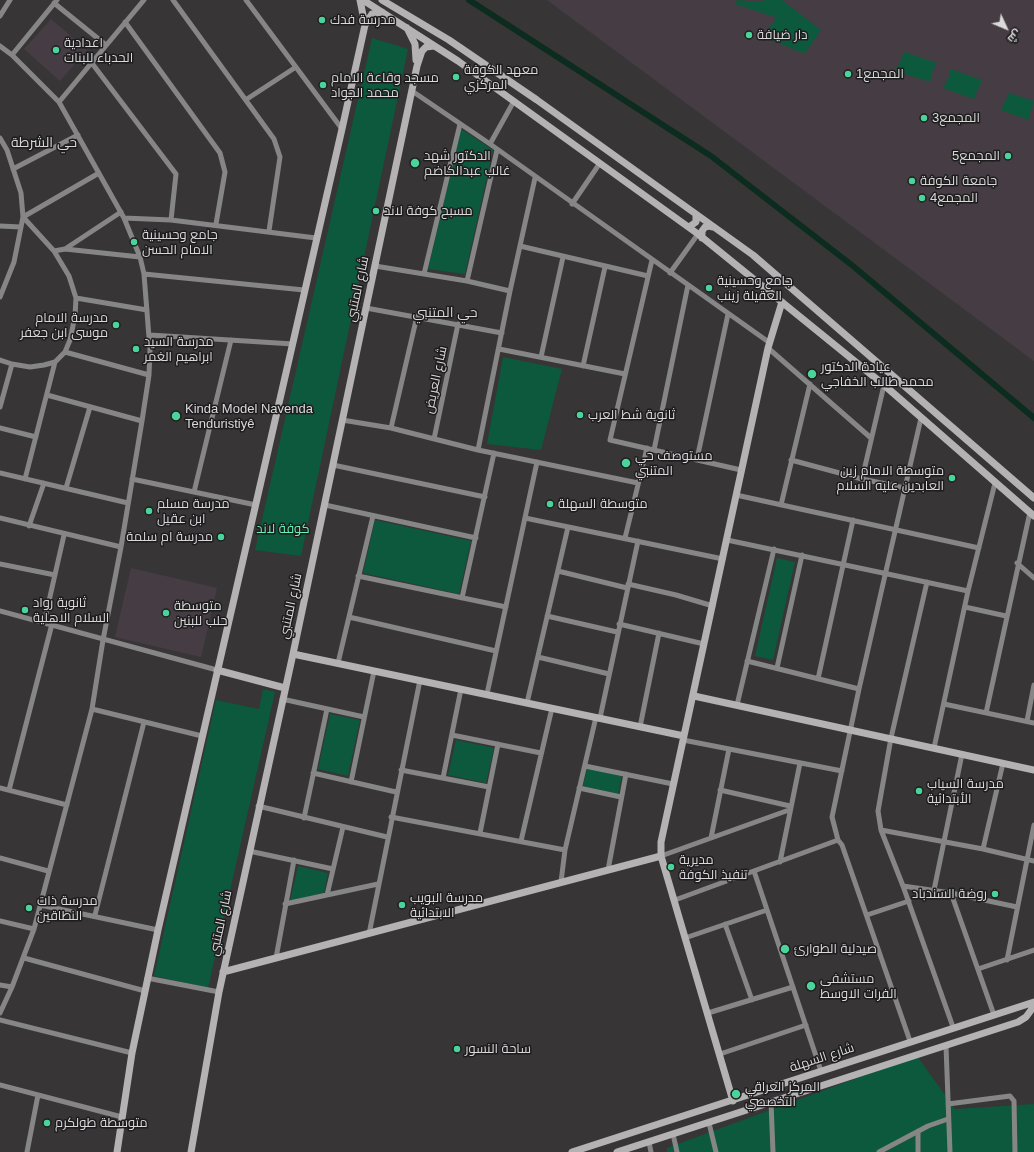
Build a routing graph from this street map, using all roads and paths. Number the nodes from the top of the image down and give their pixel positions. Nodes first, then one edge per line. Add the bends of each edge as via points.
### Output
1 (10, 0) edge
2 (144, 0) edge
3 (173, 0) edge
4 (246, 0) edge
5 (362, 0) edge
6 (382, 0) edge
7 (55, 2) edge
8 (382, 12) junction
9 (0, 16) edge
10 (125, 22) junction
11 (365, 25) junction
12 (407, 28) junction
13 (106, 45) junction
14 (0, 46) edge
15 (434, 46) junction
16 (12, 55) junction
17 (91, 62) junction
18 (417, 66) junction
19 (296, 67) junction
20 (412, 91) junction
21 (247, 99) junction
22 (514, 101) junction
23 (59, 102) junction
24 (460, 124) junction
25 (342, 129) junction
26 (78, 135) junction
27 (0, 138) edge
28 (490, 144) junction
29 (497, 150) junction
30 (600, 163) junction
31 (13, 169) junction
32 (99, 173) junction
33 (535, 178) junction
34 (572, 204) junction
35 (121, 212) junction
36 (696, 215) junction
37 (23, 217) junction
38 (124, 218) junction
39 (171, 220) junction
40 (216, 224) junction
41 (0, 226) edge
42 (688, 227) junction
43 (714, 227) junction
44 (20, 228) junction
45 (269, 231) junction
46 (700, 236) junction
47 (316, 238) junction
48 (520, 246) junction
49 (65, 249) junction
50 (54, 251) junction
51 (140, 256) junction
52 (563, 257) junction
53 (652, 260) junction
54 (375, 266) junction
55 (605, 267) junction
56 (670, 273) junction
57 (144, 274) junction
58 (424, 274) junction
59 (648, 276) junction
60 (467, 281) junction
61 (688, 285) junction
62 (304, 290) junction
63 (510, 291) junction
64 (1, 294) edge
65 (76, 298) junction
66 (782, 302) junction
67 (366, 308) junction
68 (147, 310) junction
69 (728, 314) junction
70 (417, 316) junction
71 (458, 324) junction
72 (502, 333) junction
73 (150, 335) junction
74 (231, 340) junction
75 (292, 344) junction
76 (769, 346) junction
77 (499, 349) junction
78 (64, 352) junction
79 (541, 357) junction
80 (0, 360) edge
81 (55, 362) junction
82 (12, 364) junction
83 (583, 366) junction
84 (625, 374) junction
85 (149, 375) junction
86 (810, 384) junction
87 (884, 385) junction
88 (47, 396) junction
89 (0, 407) edge
90 (90, 407) junction
91 (921, 418) junction
92 (342, 420) junction
93 (142, 422) junction
94 (0, 428) edge
95 (391, 428) junction
96 (36, 437) junction
97 (871, 438) junction
98 (434, 439) junction
99 (647, 448) junction
100 (478, 450) junction
101 (654, 450) junction
102 (494, 453) junction
103 (697, 459) junction
104 (791, 460) junction
105 (538, 462) junction
106 (333, 465) junction
107 (741, 470) junction
108 (0, 473) edge
109 (25, 479) junction
110 (132, 479) junction
111 (862, 479) junction
112 (44, 483) junction
113 (638, 483) junction
114 (995, 483) junction
115 (66, 488) junction
116 (905, 488) junction
117 (194, 492) junction
118 (736, 495) junction
119 (485, 497) junction
120 (1034, 498) edge
121 (128, 503) junction
122 (256, 505) junction
123 (325, 505) junction
124 (781, 505) junction
125 (1032, 514) edge
126 (373, 516) junction
127 (0, 518) edge
128 (525, 518) junction
129 (853, 520) junction
130 (29, 526) junction
131 (568, 527) junction
132 (896, 529) junction
133 (64, 535) junction
134 (476, 538) junction
135 (625, 538) junction
136 (727, 540) junction
137 (638, 541) junction
138 (121, 547) junction
139 (979, 548) junction
140 (774, 550) junction
141 (802, 555) junction
142 (723, 559) junction
143 (1018, 563) junction
144 (0, 564) edge
145 (843, 564) junction
146 (558, 571) junction
147 (886, 573) junction
148 (55, 575) junction
149 (358, 576) junction
150 (1034, 578) edge
151 (927, 582) junction
152 (628, 586) junction
153 (968, 591) junction
154 (462, 598) junction
155 (713, 606) junction
156 (506, 607) junction
157 (964, 607) junction
158 (0, 611) edge
159 (548, 616) junction
160 (1006, 616) junction
161 (349, 617) junction
162 (44, 623) junction
163 (52, 624) junction
164 (619, 624) junction
165 (617, 632) junction
166 (659, 633) junction
167 (103, 640) junction
168 (704, 644) junction
169 (496, 651) junction
170 (294, 654) junction
171 (538, 657) junction
172 (747, 661) junction
173 (338, 663) junction
174 (778, 668) junction
175 (217, 670) junction
176 (374, 670) junction
177 (609, 674) junction
178 (818, 679) junction
179 (420, 680) junction
180 (1034, 685) edge
181 (285, 688) junction
182 (461, 689) junction
183 (859, 689) junction
184 (487, 694) junction
185 (694, 696) junction
186 (282, 700) junction
187 (527, 703) junction
188 (944, 704) junction
189 (737, 705) junction
190 (552, 708) junction
191 (92, 709) junction
192 (327, 709) junction
193 (986, 713) junction
194 (364, 717) junction
195 (598, 718) junction
196 (1027, 721) junction
197 (144, 722) junction
198 (1034, 723) edge
199 (640, 727) junction
200 (850, 730) junction
201 (452, 735) junction
202 (202, 736) junction
203 (683, 738) junction
204 (891, 738) junction
205 (498, 744) junction
206 (934, 748) junction
207 (728, 749) junction
208 (541, 753) junction
209 (962, 754) junction
210 (800, 763) junction
211 (1003, 763) junction
212 (585, 766) junction
213 (401, 770) junction
214 (1034, 770) edge
215 (842, 771) junction
216 (314, 773) junction
217 (626, 774) junction
218 (443, 778) junction
219 (352, 782) junction
220 (673, 784) junction
221 (0, 788) edge
222 (489, 788) junction
223 (580, 788) junction
224 (9, 790) junction
225 (720, 790) junction
226 (396, 792) junction
227 (621, 798) junction
228 (67, 805) junction
229 (258, 806) junction
230 (790, 808) junction
231 (391, 817) junction
232 (304, 818) junction
233 (1034, 825) edge
234 (343, 827) junction
235 (881, 830) junction
236 (480, 833) junction
237 (387, 837) junction
238 (711, 838) junction
239 (838, 840) junction
240 (521, 841) junction
241 (944, 842) junction
242 (983, 849) junction
243 (565, 850) junction
244 (249, 851) junction
245 (661, 856) junction
246 (0, 858) edge
247 (1026, 859) junction
248 (294, 860) junction
249 (1034, 861) edge
250 (780, 862) junction
251 (333, 869) junction
252 (608, 870) junction
253 (48, 871) junction
254 (754, 871) junction
255 (561, 882) junction
256 (378, 884) junction
257 (903, 886) junction
258 (934, 890) junction
259 (951, 893) junction
260 (327, 895) junction
261 (675, 900) junction
262 (909, 901) junction
263 (286, 904) junction
264 (40, 905) junction
265 (1017, 907) junction
266 (767, 910) junction
267 (95, 915) junction
268 (867, 915) junction
269 (0, 921) edge
270 (725, 924) junction
271 (34, 929) junction
272 (158, 930) junction
273 (369, 934) junction
274 (685, 938) junction
275 (1034, 950) edge
276 (24, 958) junction
277 (276, 958) junction
278 (1007, 960) junction
279 (978, 969) junction
280 (223, 972) junction
281 (147, 978) junction
282 (0, 985) edge
283 (12, 987) junction
284 (793, 987) junction
285 (145, 991) junction
286 (219, 992) junction
287 (752, 1000) junction
288 (1034, 1002) edge
289 (1034, 1006) edge
290 (0, 1013) edge
291 (708, 1013) junction
292 (994, 1015) junction
293 (0, 1020) edge
294 (806, 1026) junction
295 (954, 1027) junction
296 (910, 1041) junction
297 (946, 1046) junction
298 (132, 1053) junction
299 (720, 1054) junction
300 (821, 1071) junction
301 (0, 1085) edge
302 (38, 1095) junction
303 (733, 1101) junction
304 (771, 1102) junction
305 (948, 1104) junction
306 (122, 1117) junction
307 (948, 1119) junction
308 (709, 1123) junction
309 (918, 1131) junction
310 (673, 1134) junction
311 (649, 1142) junction
312 (27, 1152) edge
313 (117, 1152) edge
314 (191, 1152) edge
315 (572, 1152) edge
316 (617, 1152) edge
317 (651, 1152) edge
318 (677, 1152) edge
319 (716, 1152) edge
320 (773, 1152) edge
321 (879, 1152) edge
322 (918, 1152) edge
323 (950, 1152) edge
324 (1015, 1152) edge

1 - 9 street
2 - 10 street
3 - 21 street
4 - 19 street
5 - 8 street
5 - 11 street
6 - 36 street via 449,40
7 - 13 street
7 - 16 street
8 - 11 street via 372,14
8 - 12 street
10 - 13 street
10 - 40 street via 220,153 225,172
11 - 25 street
12 - 15 street
12 - 18 street, شارع المتنبي via 415,44
13 - 17 street
14 - 16 street
15 - 18 street, شارع المتنبي via 426,47 422,51
15 - 22 street
16 - 23 street
17 - 23 street
17 - 39 street via 176,174
18 - 20 street, شارع المتنبي
19 - 21 street
19 - 25 street
20 - 24 street
20 - 54 street, شارع المتنبي
21 - 45 street via 274,139 280,157
22 - 28 street
22 - 30 street
23 - 26 street
24 - 28 street
24 - 58 street
25 - 47 street
26 - 31 street
26 - 32 street
27 - 31 street
28 - 29 street
29 - 33 street
29 - 60 street
30 - 34 street
30 - 42 street
31 - 37 street via 21,193
32 - 35 street
32 - 37 street
33 - 34 street
33 - 48 street
34 - 53 street
35 - 38 street
35 - 49 street
36 - 42 street via 695,224
36 - 43 street
37 - 44 street
37 - 50 street
38 - 39 street
38 - 51 street
39 - 40 street
40 - 45 street
41 - 44 street
42 - 46 street
43 - 46 street via 704,227
43 - 120 street via 753,255
44 - 64 street via 14,262
45 - 47 street
46 - 56 street
46 - 66 street
47 - 62 street
48 - 52 street
48 - 63 street
49 - 50 street
49 - 51 street
50 - 65 street via 69,276
51 - 57 street
52 - 55 street
52 - 79 street
53 - 56 street
53 - 59 street
54 - 58 street
54 - 67 street, شارع المتنبي
55 - 59 street
55 - 83 street
56 - 61 street
57 - 62 street
57 - 68 street
58 - 60 street
59 - 84 street
60 - 63 street
61 - 69 street
61 - 101 street
62 - 75 street
63 - 72 street
65 - 68 street
65 - 78 street via 70,340
66 - 76 street
66 - 87 street
67 - 70 street
67 - 92 street, شارع المتنبي
68 - 73 street
69 - 76 street
69 - 103 street
70 - 71 street
70 - 95 street
71 - 72 street
71 - 98 street, شارع العريض
72 - 77 street
73 - 74 street
73 - 85 street
74 - 75 street
74 - 117 street
75 - 122 street
76 - 86 street
76 - 107 street
77 - 79 street
77 - 100 street
78 - 81 street
78 - 85 street
79 - 83 street
80 - 82 street
81 - 82 street via 30,367
81 - 88 street
82 - 89 street
83 - 84 street
84 - 99 street via 610,440
85 - 93 street
86 - 97 street
86 - 104 street
87 - 91 street
87 - 97 street
88 - 90 street
88 - 96 street
90 - 93 street
90 - 115 street
91 - 114 street
91 - 116 street
92 - 95 street
92 - 106 street, شارع المتنبي
93 - 110 street
94 - 96 street
95 - 98 street
96 - 109 street
97 - 111 street
98 - 100 street
99 - 101 street
99 - 113 street
100 - 102 street
101 - 103 street
102 - 105 street
102 - 119 street
103 - 107 street
104 - 111 street
104 - 124 street
105 - 113 street
105 - 128 street
106 - 119 street
106 - 123 street, شارع المتنبي
107 - 118 street
108 - 109 street
109 - 112 street
110 - 117 street
110 - 121 street
111 - 116 street
112 - 115 street
112 - 130 street
113 - 135 street
114 - 125 street
114 - 139 street
115 - 121 street
116 - 132 street
117 - 122 street
118 - 124 street
118 - 136 street
119 - 134 street
121 - 138 street
122 - 175 street
123 - 126 street
123 - 170 street, شارع المتنبي
124 - 129 street
125 - 143 street
126 - 134 street
126 - 149 street
127 - 130 street
128 - 131 street
128 - 156 street
129 - 132 street
129 - 145 street
130 - 133 street
131 - 135 street
131 - 146 street
132 - 139 street
132 - 147 street
133 - 138 street
133 - 148 street
134 - 154 street
135 - 137 street
136 - 140 street
136 - 142 street
137 - 142 street
137 - 152 street
138 - 167 street
139 - 153 street
140 - 141 street
140 - 172 street
141 - 145 street
141 - 174 street
142 - 155 street
143 - 150 street
143 - 160 street
144 - 148 street
145 - 147 street
145 - 178 street
146 - 152 street
146 - 159 street
147 - 151 street
147 - 183 street
148 - 162 street
149 - 154 street
149 - 161 street
151 - 153 street
151 - 204 street
152 - 155 street via 676,595
152 - 164 street
153 - 157 street
154 - 156 street
155 - 168 street
156 - 169 street
157 - 160 street
157 - 188 street
158 - 162 street
159 - 165 street
159 - 171 street
160 - 193 street
161 - 169 street
161 - 173 street
162 - 163 street
163 - 167 street
163 - 224 street
164 - 165 street
164 - 166 street
165 - 177 street
166 - 168 street
166 - 199 street
167 - 175 street
167 - 191 street
168 - 185 street
169 - 184 street
170 - 173 street
170 - 181 street, شارع المتنبي
171 - 177 street
171 - 187 street
172 - 174 street
172 - 189 street
173 - 176 street
174 - 178 street
175 - 181 street
175 - 202 street
176 - 179 street
176 - 194 street
177 - 195 street
178 - 183 street
179 - 182 street
179 - 213 street
180 - 196 street
181 - 186 street, شارع المتنبي
182 - 184 street
182 - 201 street
183 - 200 street
184 - 187 street
185 - 189 street
185 - 203 street
186 - 192 street
186 - 229 street, شارع المتنبي
187 - 190 street
188 - 193 street
188 - 206 street
189 - 200 street
190 - 195 street
190 - 208 street
191 - 197 street
191 - 228 street
192 - 194 street
192 - 216 street
193 - 196 street
194 - 219 street
195 - 199 street
195 - 212 street
196 - 198 street
197 - 202 street
197 - 267 street
199 - 203 street
200 - 204 street
200 - 215 street
201 - 205 street
201 - 218 street
202 - 272 street
203 - 207 street
203 - 220 street
204 - 206 street
204 - 235 street via 878,811
205 - 208 street
205 - 222 street
206 - 209 street
207 - 210 street
207 - 225 street
208 - 240 street
209 - 211 street
209 - 241 street
210 - 215 street
210 - 230 street
211 - 214 street
211 - 242 street
212 - 217 street
212 - 223 street
213 - 218 street
213 - 226 street
215 - 239 street via 832,817
216 - 219 street
216 - 232 street
217 - 220 street
217 - 227 street
218 - 222 street
219 - 226 street
220 - 245 street
221 - 224 street
222 - 236 street
223 - 227 street
223 - 243 street
224 - 228 street
225 - 230 street
225 - 238 street
226 - 231 street
227 - 252 street
228 - 253 street
229 - 232 street
229 - 244 street, شارع المتنبي
230 - 238 street
230 - 250 street
231 - 236 street
231 - 237 street
232 - 234 street
233 - 247 street
234 - 237 street
234 - 251 street
235 - 241 street
235 - 257 street
236 - 240 street
237 - 256 street
238 - 245 street
239 - 250 street
239 - 268 street
240 - 243 street
241 - 242 street
241 - 258 street
242 - 247 street
243 - 255 street
244 - 248 street
244 - 280 street, شارع المتنبي
245 - 252 street
245 - 261 street
246 - 253 street
247 - 249 street
247 - 265 street
248 - 251 street
248 - 263 street
250 - 254 street
251 - 260 street
252 - 255 street
253 - 264 street
254 - 261 street
254 - 266 street
255 - 273 street
256 - 260 street
256 - 273 street
257 - 258 street
257 - 262 street
258 - 259 street
259 - 265 street
259 - 279 street
260 - 263 street
261 - 274 street
262 - 268 street
262 - 295 street
263 - 277 street
264 - 267 street
264 - 271 street
265 - 278 street
266 - 270 street
266 - 284 street
267 - 272 street
268 - 296 street
269 - 271 street
270 - 274 street
270 - 287 street
271 - 276 street
272 - 281 street
273 - 277 street
274 - 291 street
275 - 278 street
276 - 283 street
276 - 285 street
277 - 280 street
278 - 279 street
279 - 292 street
280 - 286 street, شارع المتنبي
281 - 285 street
281 - 286 street
282 - 283 street
283 - 290 street
284 - 287 street
284 - 294 street
285 - 298 street
286 - 314 street, شارع المتنبي
287 - 291 street
288 - 292 street, شارع السهلة
289 - 297 street, شارع السهلة via 1026,1017 1018,1022
291 - 299 street
292 - 295 street, شارع السهلة
293 - 298 street
294 - 299 street
294 - 300 street
295 - 296 street, شارع السهلة
296 - 300 street, شارع السهلة
297 - 304 street, شارع السهلة
297 - 305 street
298 - 306 street
299 - 303 street
300 - 303 street, شارع السهلة
301 - 302 street
302 - 306 street
302 - 312 street
303 - 315 street, شارع السهلة
304 - 308 street, شارع السهلة
304 - 320 street
305 - 307 street
305 - 324 street via 1010,1096 1014,1101
306 - 313 street
307 - 309 street
307 - 323 street
308 - 310 street, شارع السهلة
308 - 319 street
309 - 321 street
309 - 322 street
310 - 311 street, شارع السهلة
310 - 318 street
311 - 316 street, شارع السهلة
311 - 317 street

